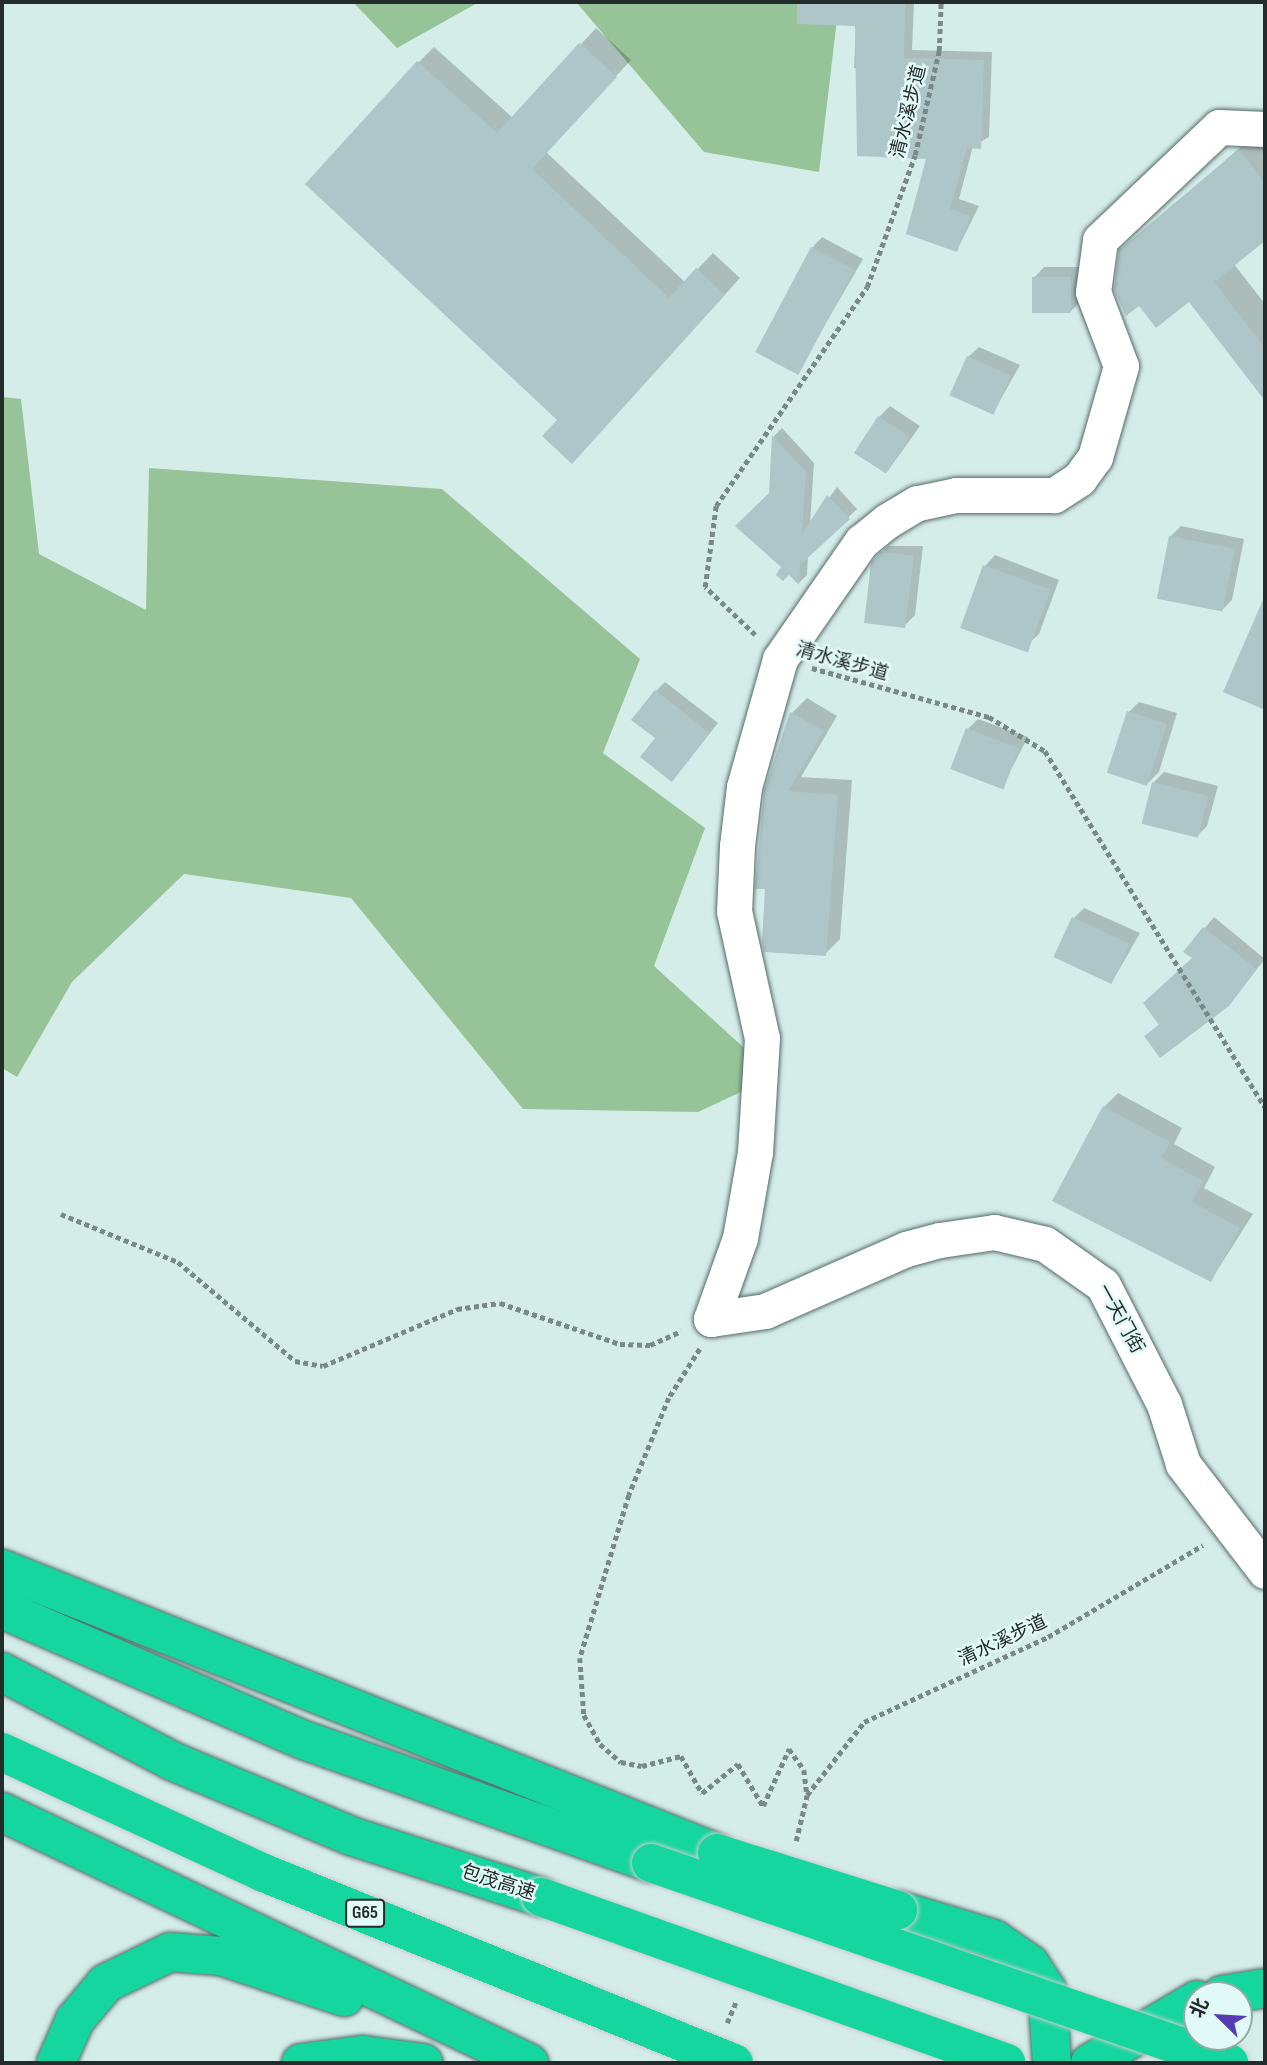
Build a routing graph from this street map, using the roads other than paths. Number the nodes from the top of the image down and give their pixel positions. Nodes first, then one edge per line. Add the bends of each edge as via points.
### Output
1 (1265, 130) edge
2 (2, 1569) edge
3 (1265, 1571) edge
4 (2, 1609) edge
5 (2, 1672) edge
6 (2, 1752) edge
7 (2, 1812) edge
8 (1183, 2008) edge
9 (446, 2026) junction
10 (56, 2063) edge
11 (301, 2063) edge
12 (423, 2063) edge
13 (529, 2063) edge
14 (734, 2063) edge
15 (1006, 2063) edge
16 (1052, 2063) edge
17 (1090, 2063) edge
18 (1229, 2063) edge

1 - 3 street, 一天门街 via 1219,127 1100,240 1093,292 1122,366 1095,457 1079,480 1054,495 956,495 917,503 861,542 780,659 744,787 737,846 734,911 762,1038 755,1152 740,1238 711,1319 765,1311 906,1249 940,1240 994,1232 1045,1244 1091,1272 1114,1302 1164,1404 1183,1464 1229,1530
2 - 16 highway, bridge via 717,1853 994,1939 1030,1964 1047,1990
4 - 18 highway, bridge via 301,1739
5 - 15 highway, 包茂高速, bridge via 172,1761 351,1836 541,1897
6 - 14 highway, G65, bridge via 264,1873
7 - 9 highway
8 - 17 highway
9 - 10 highway via 221,1956 170,1952 106,1983 75,2020
9 - 13 highway
11 - 12 highway via 363,2055

